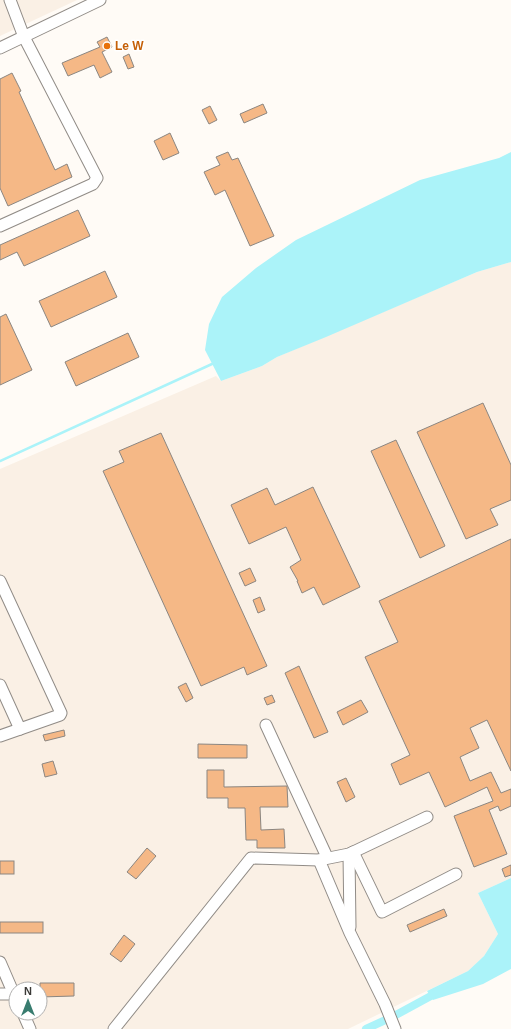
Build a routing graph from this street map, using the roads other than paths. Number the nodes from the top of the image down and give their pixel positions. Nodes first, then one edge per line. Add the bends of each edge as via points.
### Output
1 (10, 0) edge
2 (100, 0) edge
3 (24, 37) junction
4 (0, 48) edge
5 (0, 226) edge
6 (0, 581) edge
7 (0, 685) edge
8 (266, 725) dead end
9 (20, 729) junction
10 (0, 736) edge
11 (427, 817) dead end
12 (351, 853) junction
13 (323, 859) junction
14 (456, 874) dead end
15 (350, 933) junction
16 (0, 962) edge
17 (8, 981) edge
18 (114, 1029) edge
19 (394, 1029) edge

1 - 3 street
2 - 3 street
3 - 4 street
3 - 5 street via 97,178 93,184
6 - 9 street via 61,714
7 - 9 street
8 - 13 street
9 - 10 street
11 - 12 street
12 - 13 street
12 - 14 street via 382,912
12 - 15 street
13 - 15 street
13 - 18 street via 251,858
15 - 19 street via 385,1004
16 - 17 street

